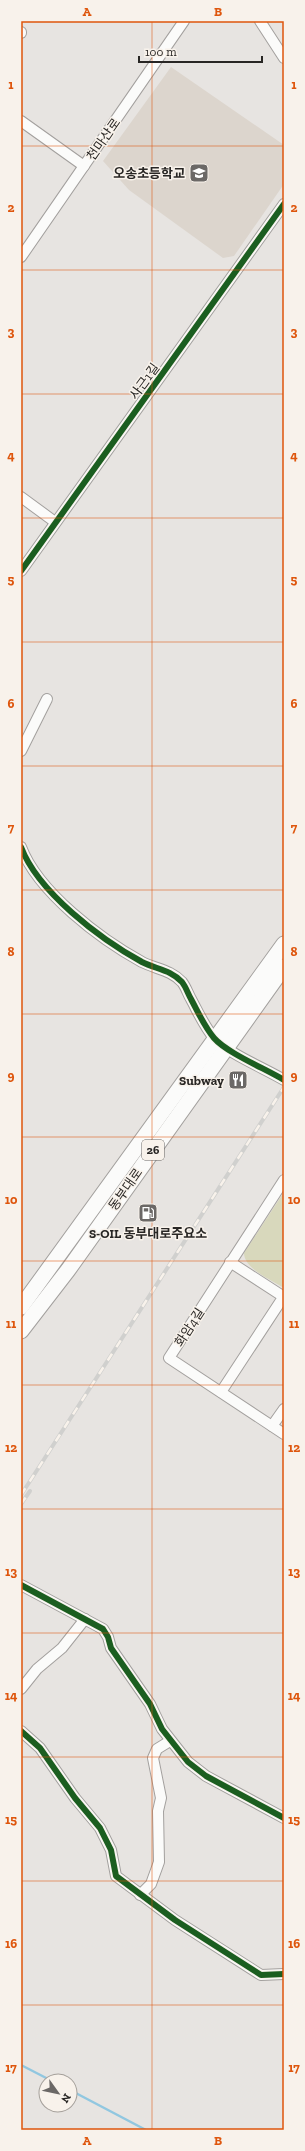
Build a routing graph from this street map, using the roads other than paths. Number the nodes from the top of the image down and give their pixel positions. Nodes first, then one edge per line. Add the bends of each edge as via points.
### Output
1 (184, 21) edge
2 (260, 21) edge
3 (284, 58) edge
4 (21, 121) edge
5 (84, 166) junction
6 (284, 204) edge
7 (21, 257) edge
8 (21, 498) edge
9 (55, 522) junction
10 (21, 571) edge
11 (47, 699) dead end
12 (21, 751) edge
13 (21, 847) edge
14 (283, 946) edge
15 (282, 974) edge
16 (220, 1043) junction
17 (284, 1080) edge
18 (284, 1180) edge
19 (230, 1262) junction
20 (284, 1297) edge
21 (21, 1307) edge
22 (21, 1331) edge
23 (221, 1392) junction
24 (284, 1409) edge
25 (272, 1426) junction
26 (284, 1434) edge
27 (21, 1585) edge
28 (85, 1619) junction
29 (21, 1689) edge
30 (21, 1731) edge
31 (170, 1741) junction
32 (284, 1818) edge
33 (140, 1895) junction
34 (284, 1974) edge

1 - 5 street, 천마산로
2 - 3 street
4 - 5 street
5 - 7 street, 천마산로
6 - 9 street, 사근1길
8 - 9 street
9 - 10 street, 사근1길
11 - 12 street
13 - 16 street via 34,872 80,920 118,948 144,963 169,971 183,983 201,1019
14 - 16 main road, 동부대로 / 26
15 - 16 main road, 동부대로 / 26
16 - 17 street
16 - 21 main road, 동부대로 / 26
16 - 22 main road, 동부대로 / 26 via 68,1270
18 - 19 street, 화암4길
19 - 20 street
19 - 23 street, 화암4길 via 169,1358
20 - 23 street
23 - 25 street, 화암4길
24 - 25 street
25 - 26 street, 화암4길
27 - 28 street
28 - 29 street via 62,1648 37,1670
28 - 31 street via 103,1629 111,1648 150,1704
30 - 33 street via 40,1748 100,1828 111,1850 116,1876
31 - 32 street via 188,1762 206,1776
31 - 33 street via 157,1748 153,1758 161,1798 158,1811 159,1862 151,1884
33 - 34 street via 261,1975

